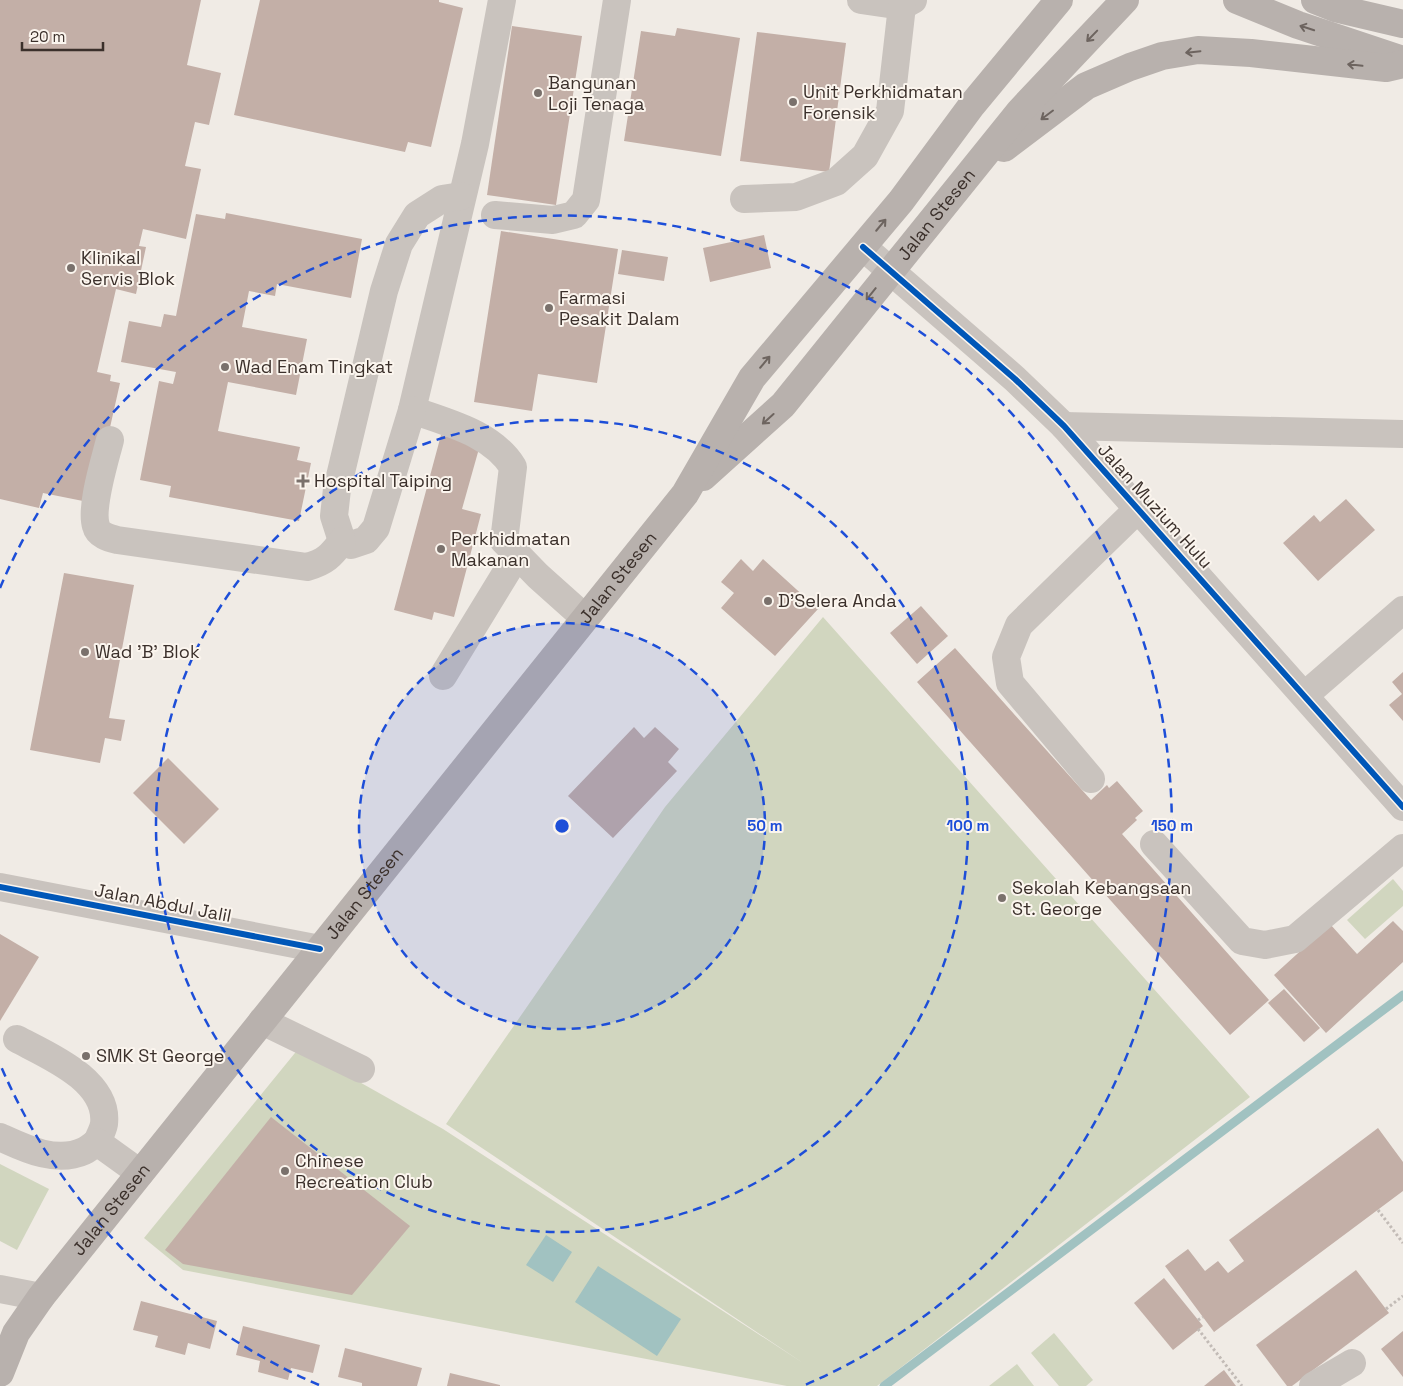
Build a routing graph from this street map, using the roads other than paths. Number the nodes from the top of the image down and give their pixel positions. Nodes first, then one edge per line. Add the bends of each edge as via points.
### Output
1 (502, 0) edge
2 (617, 0) edge
3 (862, 0) edge
4 (1059, 0) edge
5 (1080, 0) edge
6 (1125, 0) edge
7 (1237, 0) edge
8 (1315, 0) edge
9 (1369, 0) edge
10 (908, 3) edge
11 (1403, 22) edge
12 (1403, 60) edge
13 (1403, 64) edge
14 (970, 176) junction
15 (462, 196) junction
16 (744, 199) dead end
17 (901, 201) junction
18 (495, 215) dead end
19 (863, 247) junction
20 (890, 270) junction
21 (412, 410) junction
22 (1064, 426) junction
23 (1403, 434) edge
24 (110, 440) dead end
25 (685, 494) junction
26 (1138, 508) junction
27 (342, 541) junction
28 (517, 555) junction
29 (1403, 610) edge
30 (585, 618) junction
31 (443, 676) dead end
32 (1305, 695) junction
33 (1091, 779) dead end
34 (1403, 807) edge
35 (1154, 844) dead end
36 (1403, 848) edge
37 (0, 887) edge
38 (320, 949) junction
39 (262, 1021) junction
40 (17, 1039) dead end
41 (361, 1069) dead end
42 (0, 1137) edge
43 (97, 1142) junction
44 (140, 1173) junction
45 (0, 1289) edge
46 (41, 1297) junction
47 (1352, 1364) dead end
48 (0, 1372) edge
49 (1313, 1386) edge

1 - 15 street
2 - 18 street via 586,200 574,215 553,220
3 - 10 street
4 - 17 main road, Jalan Stesen via 972,105
5 - 17 main road via 1048,32 1007,88 972,128
6 -> 14 main road, Jalan Stesen via 1020,111
12 -> 7 main road via 1298,25
8 - 11 main road via 1335,8
9 - 11 main road
10 - 16 street via 890,111 865,156 836,182 796,197
13 -> 14 main road via 1386,68 1198,50 1162,56 1086,86
14 - 20 main road, Jalan Stesen
15 - 21 street
15 - 27 street via 442,199 417,215 399,244 384,291 337,489 334,516
19 -> 17 main road, Jalan Stesen
19 - 20 street, Jalan Muzium Hulu
25 -> 19 main road, Jalan Stesen via 752,378
20 - 22 street, Jalan Muzium Hulu
20 -> 25 main road, Jalan Stesen via 783,405
21 - 27 street via 376,528 366,540 351,545
21 - 28 street via 478,435 509,461 513,468 504,541
22 - 23 street
22 - 26 street, Jalan Muzium Hulu
24 - 27 street via 94,511 96,527 105,536 307,567 321,563
25 - 30 main road, Jalan Stesen
26 - 32 street, Jalan Muzium Hulu
26 - 33 street via 1019,625 1006,657 1010,683
28 - 30 street
28 - 31 street
29 - 32 street
30 - 38 main road, Jalan Stesen
32 - 34 street, Jalan Muzium Hulu
35 - 36 street via 1242,941 1265,945 1295,939
37 - 38 street, Jalan Abdul Jalil
38 - 39 main road, Jalan Stesen
39 - 41 street
39 - 44 main road, Jalan Stesen
40 - 43 street via 72,1069 95,1092 103,1110 104,1125
42 - 43 street via 24,1148 54,1155 83,1152
43 - 44 street
44 - 46 main road, Jalan Stesen
45 - 46 street
46 - 48 main road, Jalan Stesen via 16,1333
47 - 49 street

